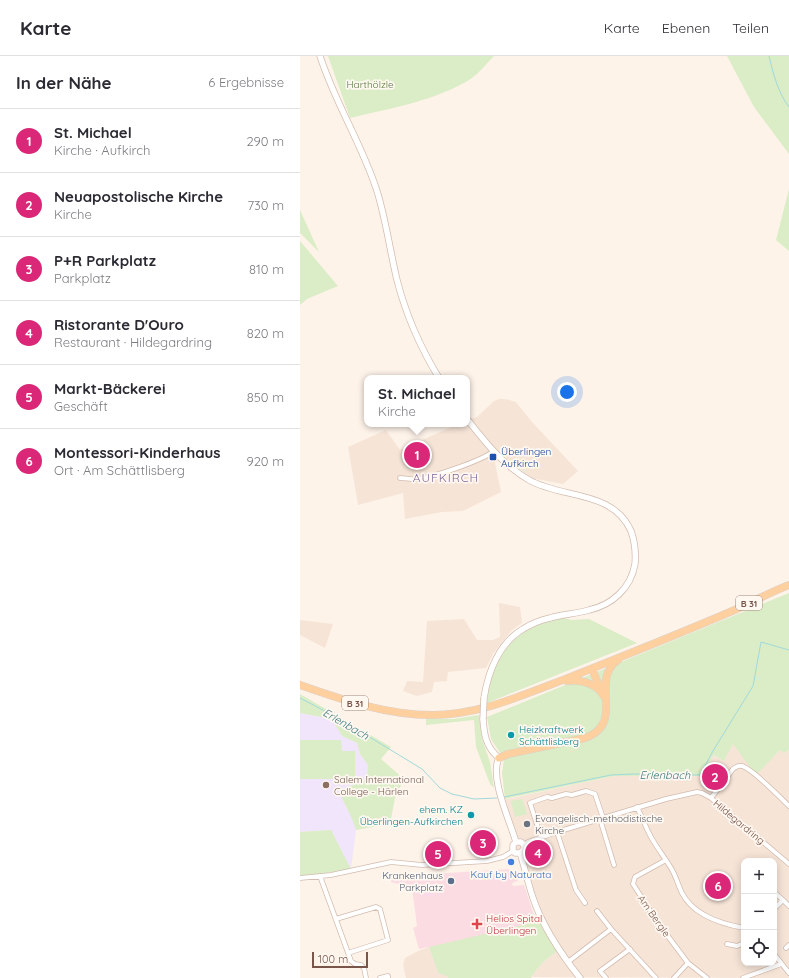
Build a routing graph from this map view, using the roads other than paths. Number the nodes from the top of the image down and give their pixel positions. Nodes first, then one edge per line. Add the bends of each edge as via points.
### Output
1 (320, 56) edge
2 (437, 375) edge
3 (470, 423) edge
4 (494, 451) junction
5 (400, 478) dead end
6 (789, 585) edge
7 (628, 654) junction
8 (593, 668) junction
9 (556, 682) junction
10 (300, 685) edge
11 (605, 695) junction
12 (499, 758) junction
13 (712, 798) junction
14 (789, 806) edge
15 (637, 807) junction
16 (602, 818) junction
17 (557, 832) junction
18 (541, 837) junction
19 (516, 842) junction
20 (524, 845) junction
21 (513, 851) junction
22 (520, 853) junction
23 (666, 860) junction
24 (789, 864) edge
25 (614, 865) dead end
26 (320, 876) junction
27 (300, 878) edge
28 (776, 894) edge
29 (783, 900) junction
30 (585, 903) dead end
31 (777, 906) edge
32 (789, 906) edge
33 (597, 911) dead end
34 (336, 919) junction
35 (741, 927) edge
36 (611, 929) junction
37 (727, 944) dead end
38 (741, 944) edge
39 (630, 949) junction
40 (348, 953) junction
41 (777, 958) edge
42 (568, 962) junction
43 (688, 963) junction
44 (781, 964) junction
45 (789, 973) edge
46 (755, 976) edge
47 (366, 978) edge
48 (380, 978) edge
49 (388, 978) edge
50 (580, 978) edge
51 (606, 978) edge
52 (656, 978) edge
53 (674, 978) edge
54 (707, 978) edge
55 (742, 978) edge

1 - 2 street via 336,99 378,192 397,281 414,333
3 - 4 street
4 - 5 street via 450,470 417,479
4 - 12 street, bridge via 530,481 556,491 588,498 615,510 629,528 635,543 636,556 630,579 614,599 589,610 534,623 515,635 505,646 493,665 484,698 485,736 488,746
6 - 7 main road, B 31
7 - 8 main road, B 31
7 - 11 main road via 610,668 606,676
8 - 9 main road, B 31
8 - 11 main road
9 - 10 main road, B 31 via 490,708 468,713 434,715 377,709
9 - 11 main road via 584,682
11 - 12 main road via 607,713 603,724 589,737
12 - 19 street via 496,768 497,784
13 - 14 street via 734,769 742,766 750,770
13 - 15 street, Hildegardring via 702,793 690,793
13 - 24 street, Hildegardring
15 - 16 street, Hildegardring
15 - 23 street via 651,838
16 - 17 street, Hildegardring
16 - 18 street via 595,794 590,791 547,797 530,803
16 - 25 street
17 - 18 street, Hildegardring
17 - 30 street via 576,890
18 - 20 street, Hildegardring
19 - 20 street
19 - 21 street
20 - 22 street
21 - 22 street
21 - 26 street via 503,857 487,861 422,865 390,862
22 - 42 street via 533,898 544,924
23 - 35 street via 682,894 691,906 714,920
23 - 43 street, Am Bergle via 635,877 633,884
26 - 27 street
26 - 34 street
28 - 29 street
29 - 31 street
29 - 32 street
33 - 36 street
34 - 40 street
34 - 40 street via 376,907 380,909 388,940
36 - 39 street
36 - 42 street
37 - 38 street
39 - 51 street via 600,971
39 - 52 street
40 - 47 street via 351,961 364,968
41 - 44 street
42 - 50 street
43 - 53 street
43 - 54 street, Am Bergle
44 - 45 street
44 - 46 street
46 - 55 street
48 - 49 street

